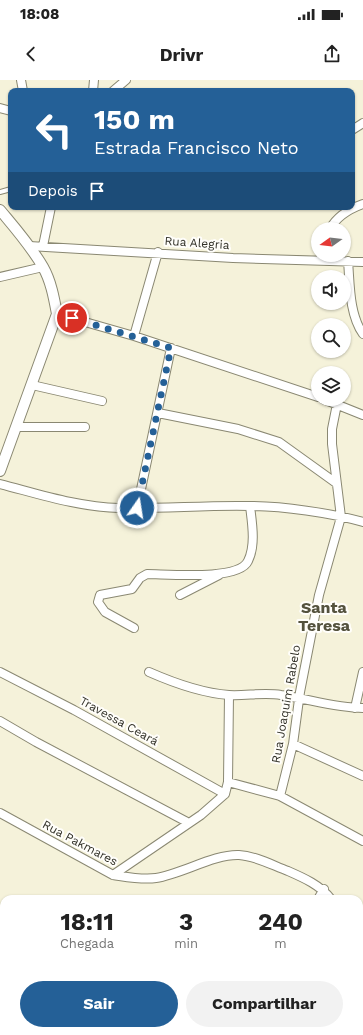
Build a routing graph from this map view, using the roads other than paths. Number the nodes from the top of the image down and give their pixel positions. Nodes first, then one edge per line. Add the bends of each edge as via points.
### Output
1 (126, 80) edge
2 (117, 88) edge
3 (0, 210) edge
4 (50, 210) edge
5 (350, 210) edge
6 (335, 222) edge
7 (29, 246) junction
8 (43, 246) junction
9 (158, 252) junction
10 (311, 258) edge
11 (351, 261) edge
12 (348, 262) edge
13 (363, 262) edge
14 (43, 267) junction
15 (0, 277) edge
16 (57, 314) junction
17 (363, 334) edge
18 (134, 336) junction
19 (171, 348) junction
20 (32, 385) junction
21 (311, 395) edge
22 (102, 401) dead end
23 (337, 406) edge
24 (342, 406) edge
25 (158, 413) junction
26 (363, 415) edge
27 (16, 427) junction
28 (85, 428) dead end
29 (0, 471) edge
30 (336, 483) junction
31 (0, 484) edge
32 (250, 506) junction
33 (137, 508) junction
34 (341, 516) junction
35 (363, 522) edge
36 (221, 574) junction
37 (180, 595) dead end
38 (134, 628) dead end
39 (0, 672) edge
40 (149, 672) dead end
41 (363, 672) edge
42 (229, 695) junction
43 (300, 699) junction
44 (359, 708) edge
45 (0, 721) edge
46 (293, 744) junction
47 (363, 776) edge
48 (228, 782) junction
49 (224, 794) junction
50 (280, 796) junction
51 (0, 813) edge
52 (189, 823) junction
53 (363, 841) edge
54 (113, 875) junction
55 (324, 889) junction
56 (320, 895) edge
57 (328, 895) edge

1 - 2 street
3 - 7 street
4 - 8 street
5 - 6 street
7 - 8 street, Rua Alegria
7 - 14 street
8 - 9 street, Rua Alegria
9 - 10 street, Rua Alegria via 233,258
9 - 18 street
11 - 13 street, Rua Alegria
12 - 17 street via 354,313
14 - 15 street
14 - 16 street
16 - 18 street
16 - 20 street
18 - 19 street
19 - 21 street
19 - 25 street
20 - 22 street
20 - 27 street
23 - 30 street, Rua Joaquim Rabelo via 332,429
24 - 26 street
25 - 30 street via 238,429 279,442
25 - 33 street
27 - 28 street
27 - 29 street
30 - 34 street, Rua Joaquim Rabelo
31 - 33 street via 78,504
32 - 33 street
32 - 34 street
32 - 36 street via 252,529 248,562 242,568
34 - 35 street
34 - 43 street, Rua Joaquim Rabelo via 319,595
36 - 37 street
36 - 38 street via 147,574 140,578 132,589 104,594 98,602 105,612
39 - 49 street, Travessa Ceará via 74,710
40 - 42 street via 178,684
41 - 44 street
42 - 43 street via 280,694
42 - 48 street
43 - 44 street
43 - 46 street, Rua Joaquim Rabelo
45 - 52 street
46 - 47 street
46 - 50 street, Rua Joaquim Rabelo
48 - 49 street
48 - 50 street
49 - 52 street
50 - 53 street
51 - 54 street, Rua Pakmares
52 - 54 street
54 - 55 street, Rua Pakmares via 156,878 238,855 256,858
55 - 56 street
55 - 57 street, Rua Pakmares

